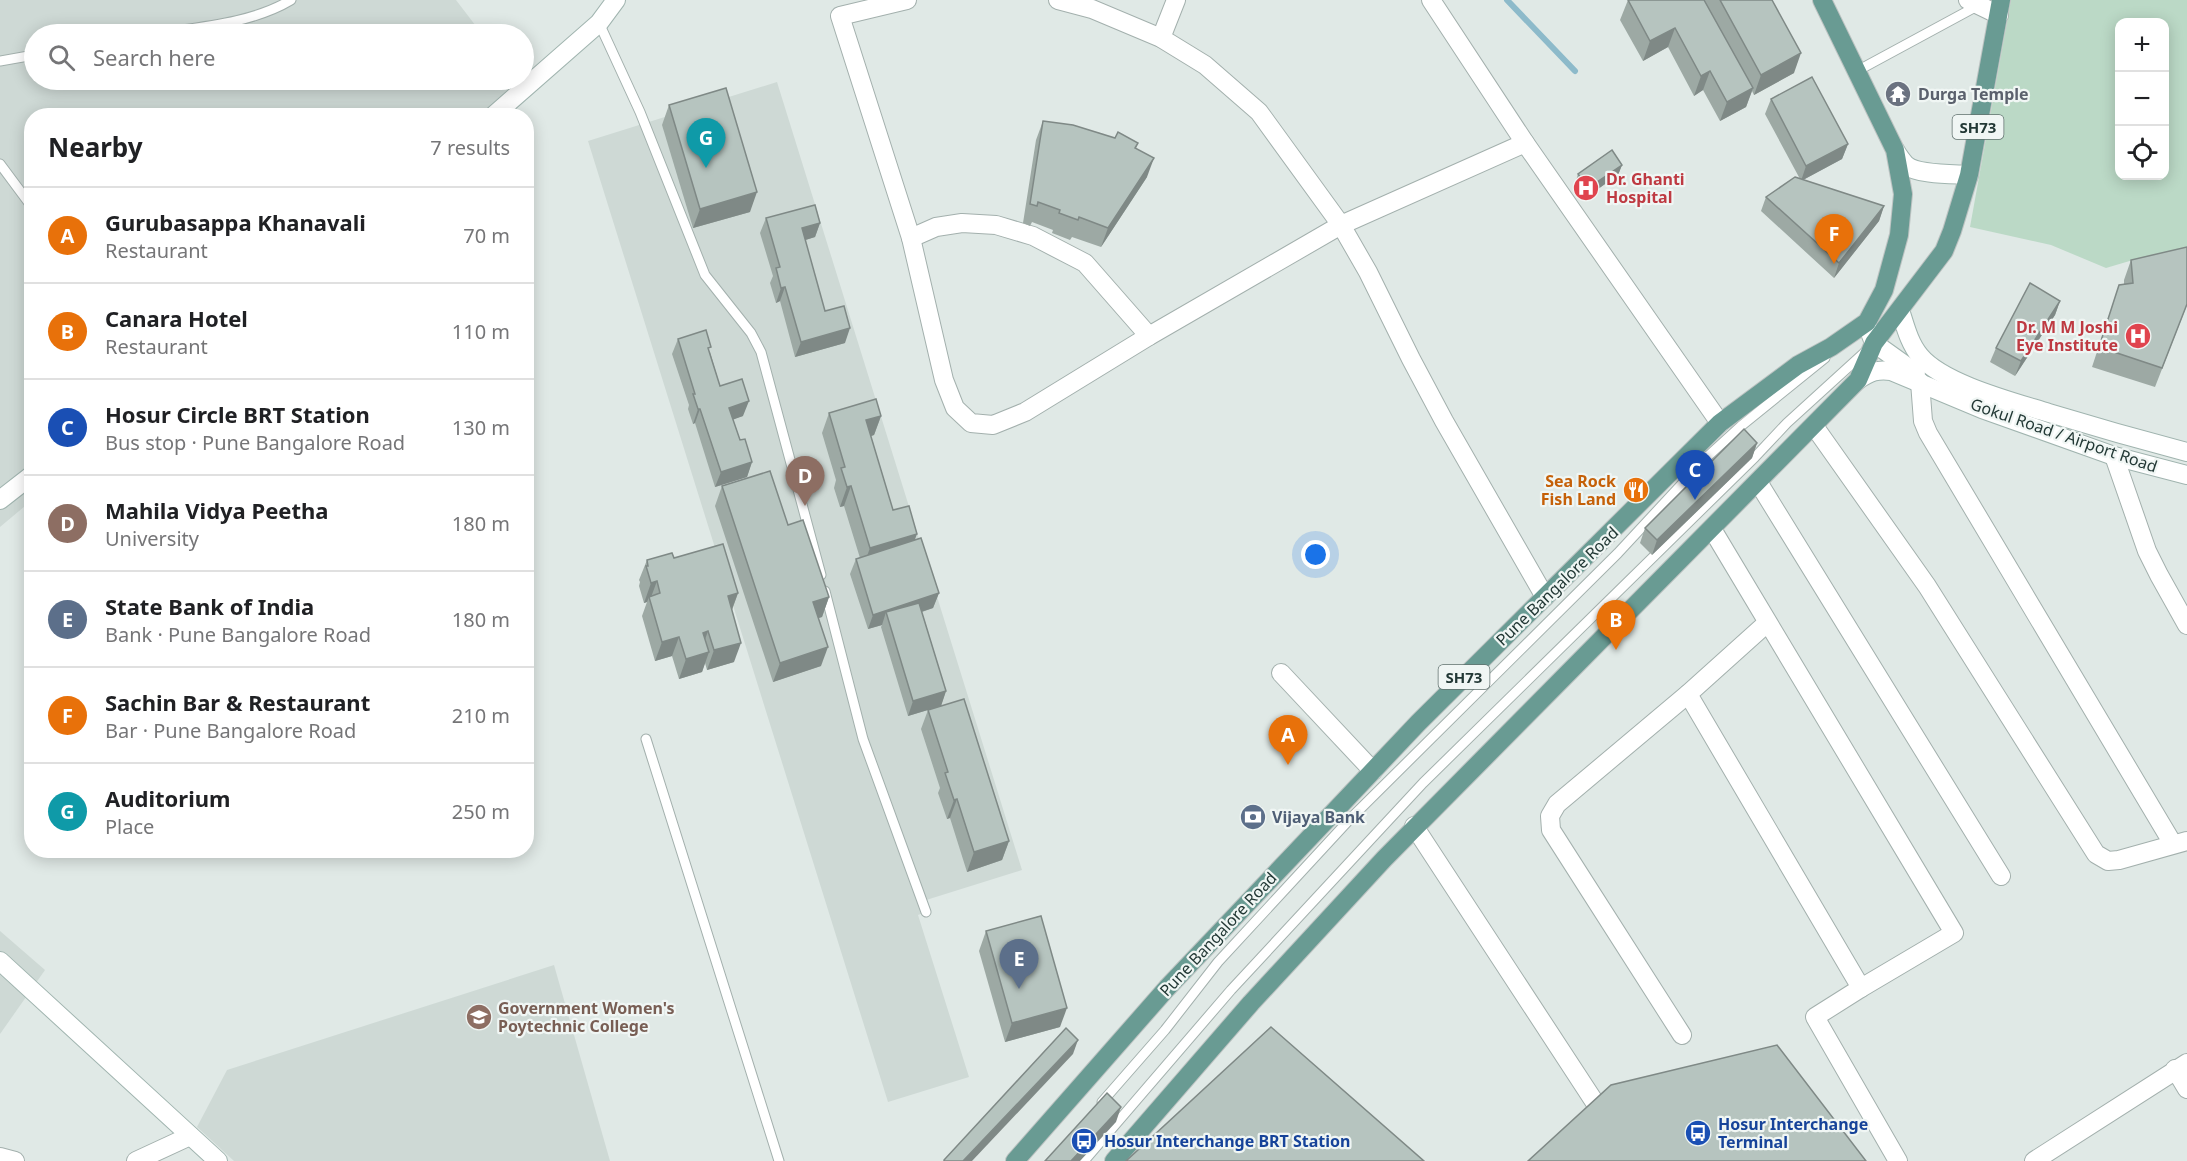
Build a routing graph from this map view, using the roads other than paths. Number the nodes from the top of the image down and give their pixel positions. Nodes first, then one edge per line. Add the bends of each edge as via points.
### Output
1 (291, 0) edge
2 (616, 0) edge
3 (907, 0) edge
4 (1058, 0) edge
5 (1176, 0) edge
6 (1431, 0) edge
7 (1822, 0) edge
8 (1973, 3) edge
9 (2000, 7) edge
10 (599, 23) junction
11 (212, 24) edge
12 (1161, 38) junction
13 (24, 57) edge
14 (0, 61) edge
15 (1857, 71) junction
16 (534, 80) edge
17 (523, 90) edge
18 (502, 108) edge
19 (1525, 143) junction
20 (1894, 150) junction
21 (0, 164) edge
22 (1969, 175) junction
23 (24, 196) edge
24 (1341, 225) junction
25 (911, 238) junction
26 (1900, 310) junction
27 (1867, 322) junction
28 (1149, 336) junction
29 (1874, 344) junction
30 (1858, 380) junction
31 (1920, 381) junction
32 (1945, 384) junction
33 (1719, 423) junction
34 (1814, 426) junction
35 (2187, 452) edge
36 (2114, 456) junction
37 (2187, 475) edge
38 (24, 481) edge
39 (1758, 482) junction
40 (0, 500) edge
41 (1712, 529) junction
42 (1545, 597) junction
43 (1767, 623) junction
44 (2187, 625) edge
45 (1281, 673) dead end
46 (1688, 694) junction
47 (646, 739) dead end
48 (1373, 771) junction
49 (1414, 826) junction
50 (2180, 842) edge
51 (2001, 876) dead end
52 (926, 912) dead end
53 (0, 961) edge
54 (1861, 988) junction
55 (1682, 1035) dead end
56 (2181, 1066) edge
57 (2187, 1089) edge
58 (1099, 1106) edge
59 (1614, 1132) edge
60 (190, 1136) junction
61 (0, 1157) edge
62 (15, 1161) edge
63 (136, 1161) edge
64 (218, 1161) edge
65 (779, 1161) edge
66 (1015, 1161) edge
67 (1084, 1161) edge
68 (1114, 1161) edge
69 (1898, 1161) edge
70 (2034, 1161) edge

1 - 11 lane via 276,9
2 - 10 street
3 - 25 street via 840,16
4 - 12 street via 1092,9
5 - 12 street
6 - 19 street
7 - 15 main road, Pune Bangalore Road / SH73
8 - 9 street
8 - 15 lane
9 - 22 main road, SH73
10 - 16 street
10 - 52 lane via 640,112 699,262 761,352 863,739
12 - 24 street via 1205,65 1259,112
13 - 14 lane
15 - 20 main road, Pune Bangalore Road / SH73
17 - 18 street
19 - 24 street
19 - 33 street
20 - 22 street via 1911,168
20 - 27 main road, Pune Bangalore Road / SH73 via 1903,194 1899,235 1884,290
21 - 23 lane
22 - 26 main road, SH73 via 1944,251
24 - 28 street
24 - 42 street via 1433,400
25 - 28 street via 936,227 962,223 996,225 1033,236 1085,263
25 - 28 street via 944,380 955,408 971,423 993,425 1025,412
26 - 29 main road, SH73
26 - 32 street via 1920,356
27 - 29 street
27 - 33 main road, Pune Bangalore Road / SH73 via 1798,365
27 - 58 lane via 1707,457 1618,553 1350,819 1218,962
29 - 30 main road, SH73
29 - 32 street, Gokul Road / Airport Road
29 - 67 lane via 1787,423 1423,783 1231,990
30 - 31 street, Gokul Road / Airport Road via 1880,370
30 - 34 main road, SH73
31 - 32 street, Gokul Road / Airport Road
31 - 50 street via 1923,421 1928,433
32 - 35 street, Gokul Road / Airport Road
32 - 36 street, Gokul Road / Airport Road via 1982,409
33 - 42 main road, Pune Bangalore Road / SH73
34 - 39 main road, SH73
34 - 50 street via 1927,586 2096,854 2108,861 2119,860
36 - 37 street, Gokul Road / Airport Road
36 - 44 street via 2147,551
38 - 40 street
39 - 41 main road, SH73
39 - 51 street
41 - 43 street
41 - 49 main road, SH73
42 - 48 main road, Pune Bangalore Road / SH73
43 - 46 street
43 - 54 street via 1954,933
45 - 48 street
46 - 54 street
46 - 55 street via 1557,804 1550,816 1551,830
47 - 65 lane
48 - 66 main road, Pune Bangalore Road / SH73 via 1167,988
49 - 59 street
49 - 68 main road, SH73 via 1251,1003
53 - 60 street
54 - 69 street via 1815,1017
56 - 57 street
56 - 70 street
60 - 63 street
60 - 64 street
61 - 62 street

